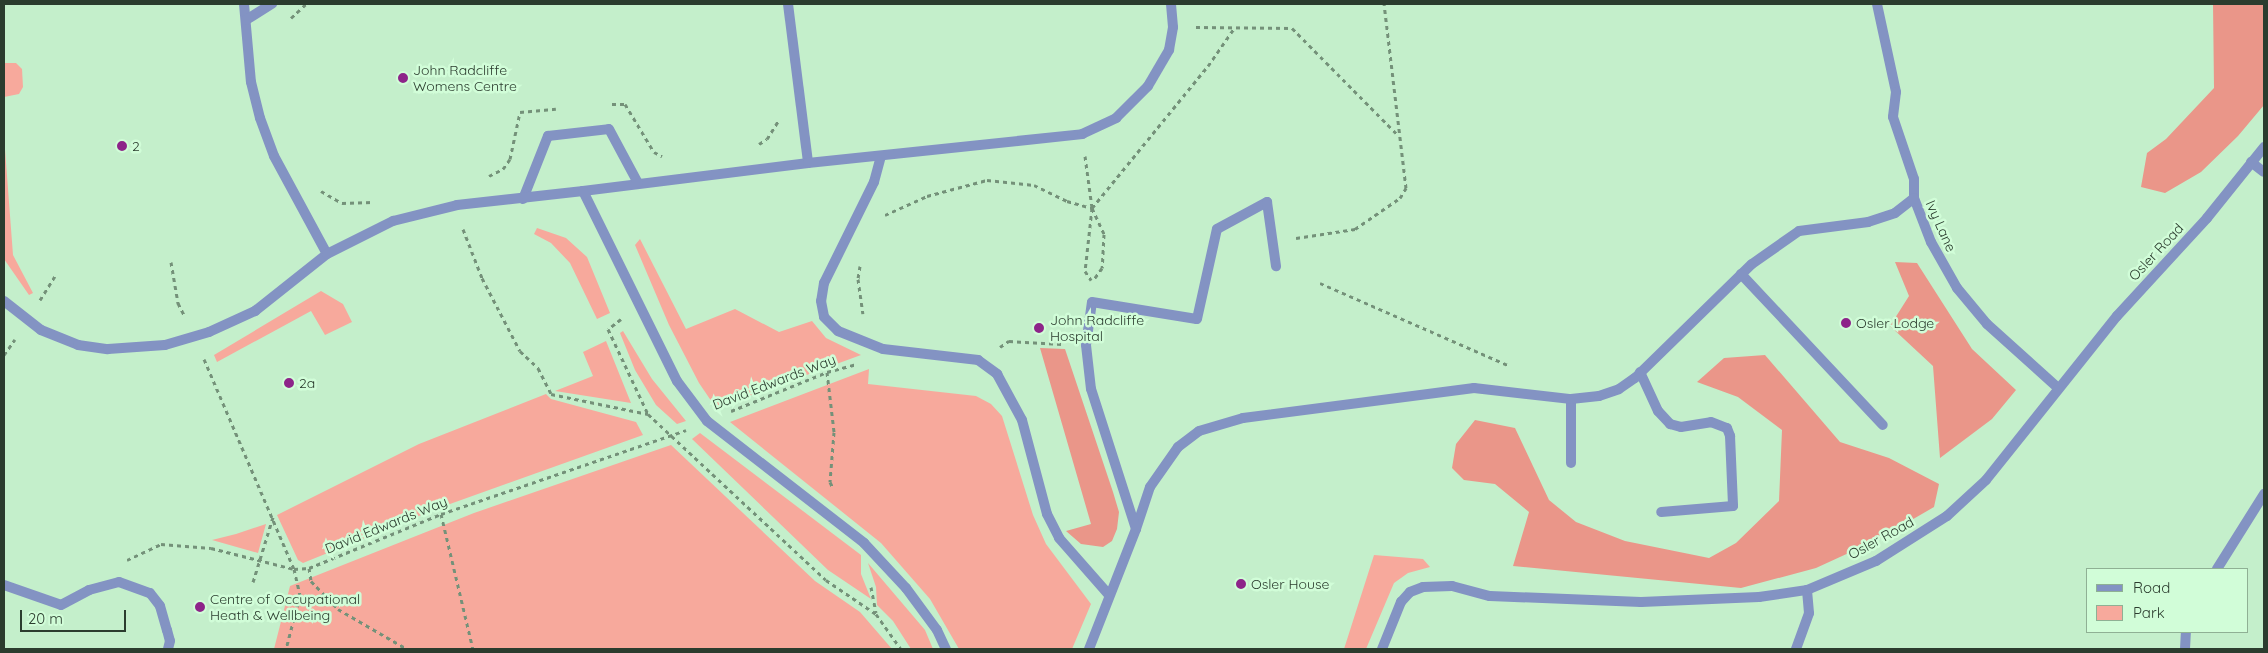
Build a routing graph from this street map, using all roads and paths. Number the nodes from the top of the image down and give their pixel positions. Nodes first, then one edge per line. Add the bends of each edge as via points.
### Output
1 (244, 4) edge
2 (272, 4) edge
3 (306, 4) edge
4 (788, 4) edge
5 (1171, 4) edge
6 (1384, 4) edge
7 (1877, 4) edge
8 (246, 20) junction
9 (286, 22) dead end
10 (1173, 27) junction
11 (1235, 28) junction
12 (608, 105) dead end
13 (556, 108) dead end
14 (800, 114) junction
15 (1082, 134) junction
16 (1398, 136) junction
17 (752, 147) dead end
18 (2264, 148) edge
19 (881, 156) junction
20 (665, 157) dead end
21 (808, 162) junction
22 (2252, 162) junction
23 (2264, 172) edge
24 (483, 177) dead end
25 (315, 183) dead end
26 (638, 183) junction
27 (583, 191) junction
28 (1914, 198) junction
29 (524, 199) junction
30 (381, 200) dead end
31 (457, 205) junction
32 (1092, 208) junction
33 (881, 218) dead end
34 (1272, 242) junction
35 (327, 254) junction
36 (171, 262) dead end
37 (861, 263) dead end
38 (1276, 266) dead end
39 (1741, 274) junction
40 (1092, 282) junction
41 (1320, 283) dead end
42 (4, 301) edge
43 (1092, 302) junction
44 (640, 306) junction
45 (195, 337) junction
46 (863, 342) junction
47 (1086, 345) junction
48 (883, 349) junction
49 (978, 360) junction
50 (827, 372) junction
51 (1640, 372) junction
52 (2058, 388) junction
53 (1538, 395) junction
54 (1571, 399) junction
55 (648, 414) junction
56 (707, 420) junction
57 (1883, 425) dead end
58 (673, 436) junction
59 (1571, 463) dead end
60 (835, 491) dead end
61 (2264, 494) edge
62 (1661, 512) dead end
63 (441, 514) junction
64 (273, 517) junction
65 (1136, 529) junction
66 (181, 545) junction
67 (180, 550) dead end
68 (260, 560) junction
69 (309, 568) junction
70 (2218, 568) edge
71 (294, 569) junction
72 (119, 582) junction
73 (253, 582) dead end
74 (4, 585) edge
75 (871, 585) dead end
76 (1807, 590) junction
77 (1110, 595) junction
78 (876, 614) junction
79 (2186, 633) edge
80 (168, 649) edge
81 (286, 649) edge
82 (407, 649) edge
83 (473, 649) edge
84 (901, 649) edge
85 (946, 649) edge
86 (1089, 649) edge
87 (1382, 649) edge
88 (1796, 649) edge
89 (2186, 649) edge

1 - 8 street
2 - 8 street
3 - 9 path
4 - 14 street
5 - 10 street
6 - 16 path
7 - 28 street, Ivy Lane via 1896,92 1893,117 1914,179
8 - 35 street via 251,82 260,118 274,156
10 - 11 path
10 - 15 street via 1169,50 1148,86 1116,118
11 - 16 path via 1292,28
11 - 32 path
12 - 20 path via 625,104 654,152
13 - 24 path via 520,112 510,159 503,169
14 - 17 path via 780,118 767,139
14 - 21 street
15 - 19 street
15 - 32 path
16 - 34 path via 1406,188 1400,198 1355,229
18 - 22 street, Osler Road
19 - 21 street
19 - 46 street via 874,182 824,283 821,301 824,318 838,331
21 - 26 street
22 - 23 street
22 - 52 street, Osler Road
25 - 30 path via 329,198 342,204 364,205
26 - 27 street
26 - 29 street via 609,129 548,136
27 - 29 street
27 - 44 street
28 - 39 street via 1894,213 1868,222 1799,231
28 - 52 street, Ivy Lane via 1931,242 1957,288 1987,324
29 - 31 street
31 - 35 street via 394,221
31 - 55 path via 482,278 520,351 538,368 551,394
32 - 33 path via 1034,186 987,180 927,196
32 - 40 path via 1088,220 1085,271
32 - 40 path via 1104,234 1102,268
34 - 38 street
34 - 43 street via 1267,202 1217,229 1197,319
35 - 45 street via 255,311
36 - 45 path via 178,303
37 - 46 path via 858,279 866,325
39 - 51 street
39 - 57 street
40 - 43 path
41 - 53 path via 1536,378
42 - 45 street via 41,330 78,345 108,349 165,345
43 - 47 street
44 - 55 path via 608,329
44 - 56 street via 677,381
45 - 64 path
46 - 48 street
47 - 49 path via 1009,341
47 - 65 street via 1091,390
48 - 49 street
48 - 50 path, David Edwards Way via 868,360
49 - 77 street via 997,374 1022,420 1047,514 1059,538
50 - 56 path, David Edwards Way
50 - 60 path via 834,432 830,482
51 - 54 street via 1619,389
51 - 62 street via 1658,411 1670,424 1681,427 1711,422 1727,428 1730,436 1732,506
52 - 76 street, Osler Road via 1986,480 1947,516 1876,561
53 - 54 street
53 - 65 street via 1474,388 1321,406 1219,424 1199,431 1178,447 1150,487
54 - 59 street
55 - 58 path
56 - 58 path, David Edwards Way
56 - 85 street via 864,543 906,588 937,630
58 - 63 path, David Edwards Way
58 - 78 path via 826,580
61 - 70 street
63 - 69 path, David Edwards Way
63 - 83 path
64 - 68 path
64 - 71 path
65 - 77 street
66 - 67 path
66 - 68 path, David Edwards Way via 211,548
66 - 72 path, David Edwards Way via 161,544 135,554 127,559
68 - 71 path, David Edwards Way
68 - 73 path
69 - 71 path, David Edwards Way
69 - 82 path via 311,581 338,609
71 - 81 path via 300,595
72 - 74 street via 90,590 61,605
72 - 80 street via 150,593 160,606 170,641
75 - 78 path
76 - 87 street, Osler Road via 1759,597 1641,602 1490,596 1452,586 1423,587 1410,592 1401,602
76 - 88 street via 1809,613
77 - 86 street
78 - 84 path
79 - 89 street

